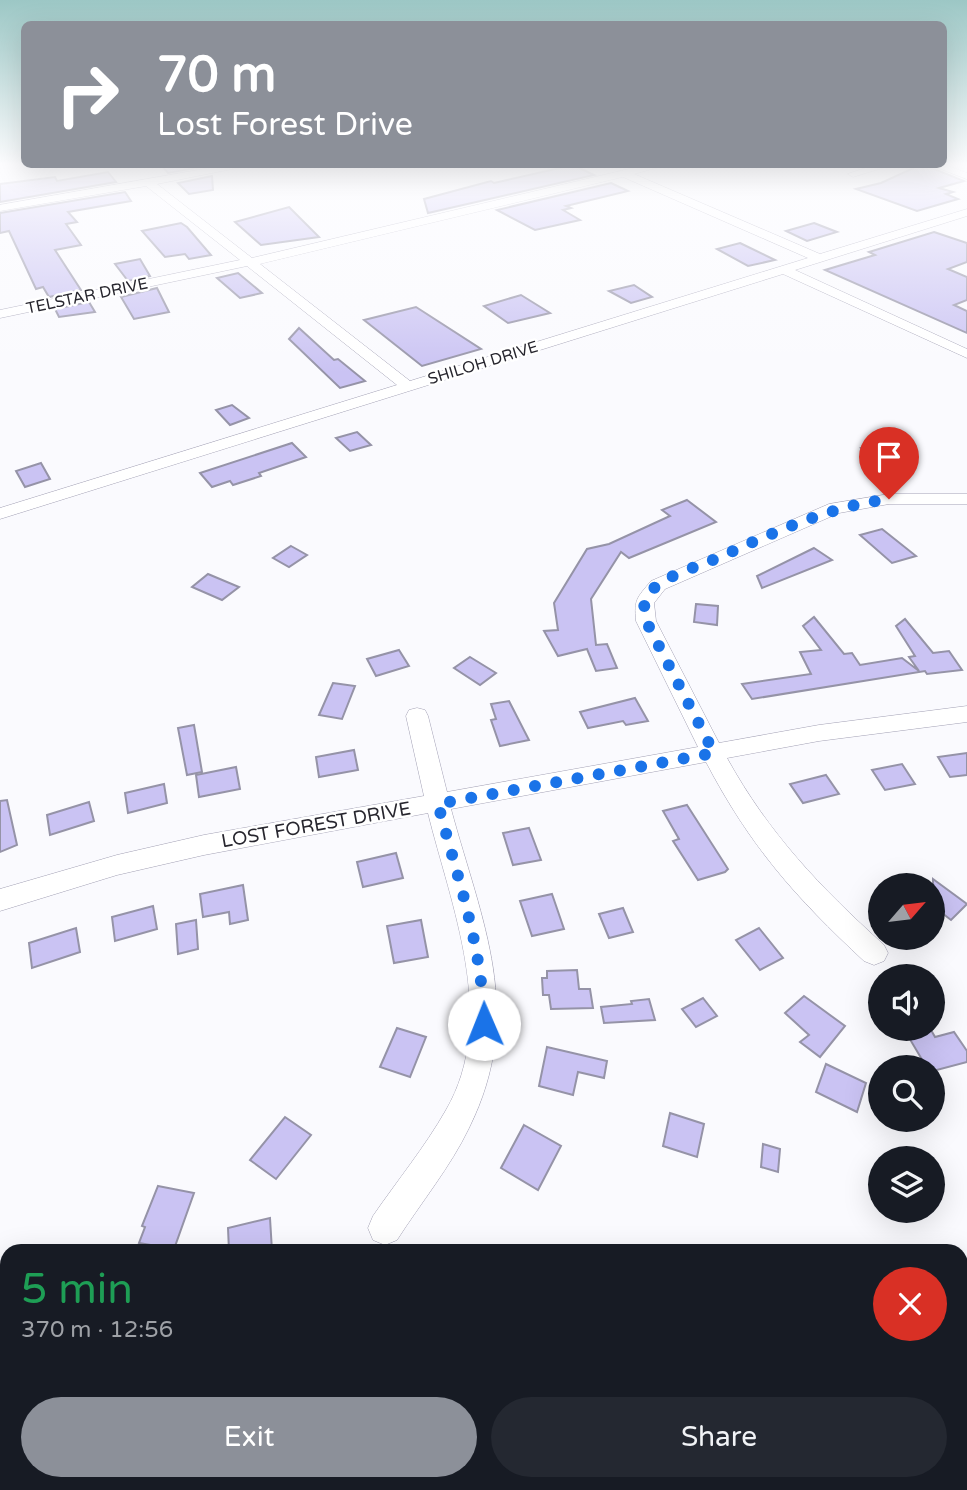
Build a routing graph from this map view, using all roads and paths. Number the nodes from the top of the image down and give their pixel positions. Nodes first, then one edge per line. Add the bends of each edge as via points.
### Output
1 (212, 234) edge
2 (370, 234) edge
3 (762, 234) edge
4 (898, 234) edge
5 (819, 258) junction
6 (248, 262) junction
7 (783, 269) junction
8 (0, 314) edge
9 (967, 354) edge
10 (407, 386) junction
11 (967, 499) edge
12 (0, 514) edge
13 (967, 714) edge
14 (417, 716) dead end
15 (714, 753) junction
16 (438, 804) junction
17 (0, 900) edge
18 (874, 953) dead end
19 (384, 1228) dead end

1 - 6 street
2 - 6 street, TELSTAR DRIVE
3 - 5 street
4 - 5 street, SHILOH DRIVE
5 - 7 street, SHILOH DRIVE
6 - 8 street, TELSTAR DRIVE
6 - 10 street
7 - 9 street
7 - 10 street, SHILOH DRIVE
10 - 12 street, SHILOH DRIVE
11 - 15 street via 889,499 835,508 698,566 649,593 646,621
13 - 15 street, LOST FOREST DRIVE via 818,733
14 - 16 street
15 - 16 street, LOST FOREST DRIVE
15 - 18 street via 775,852 817,900
16 - 17 street, LOST FOREST DRIVE via 204,845
16 - 19 street via 483,987 484,1024 467,1102

